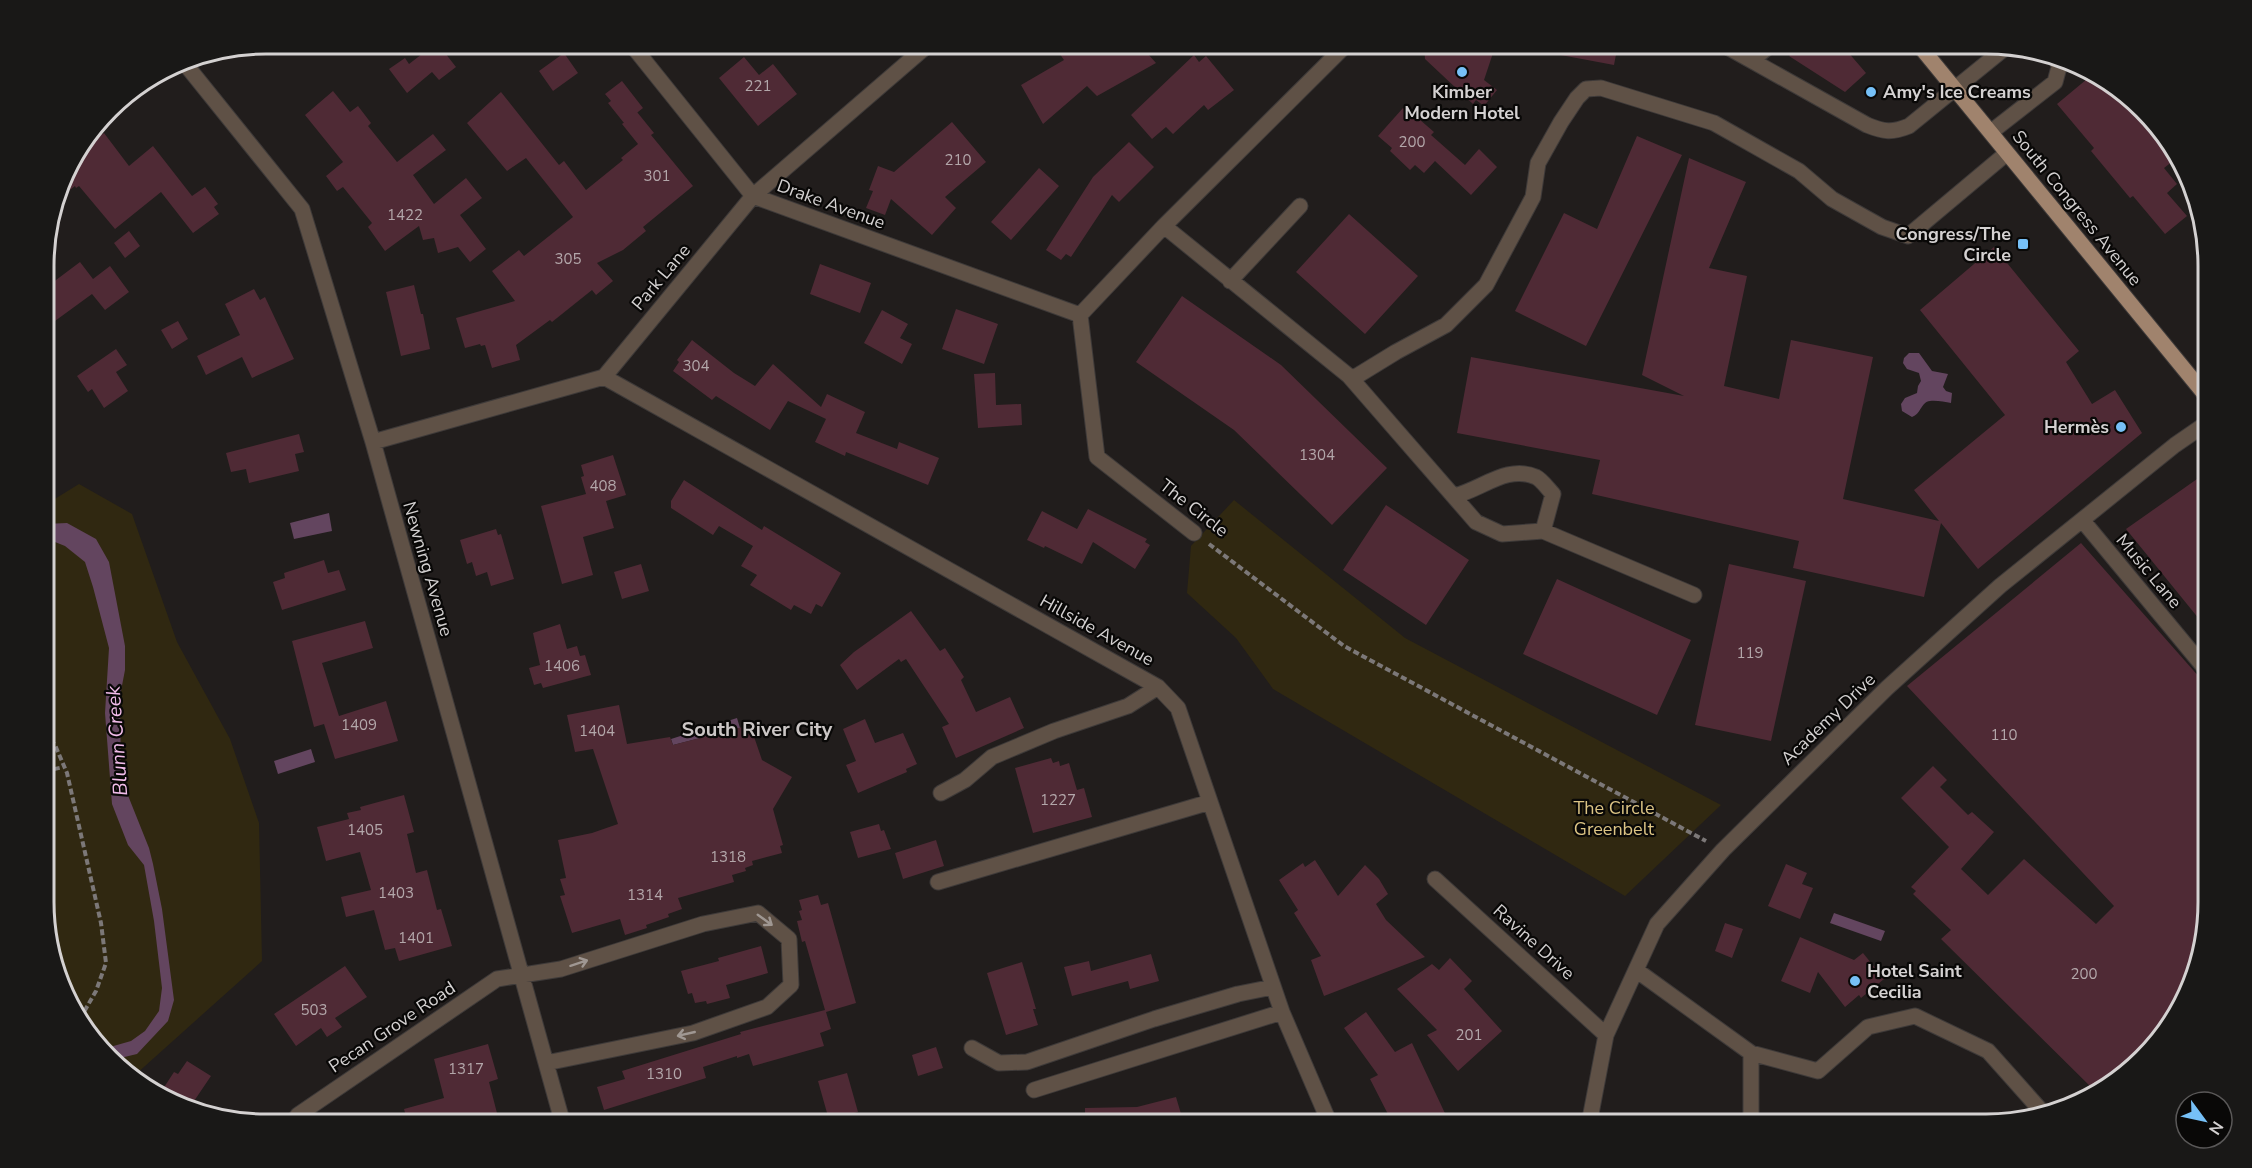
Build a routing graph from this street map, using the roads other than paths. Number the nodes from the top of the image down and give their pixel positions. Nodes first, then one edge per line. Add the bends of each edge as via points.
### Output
1 (639, 54) edge
2 (917, 54) edge
3 (1337, 54) edge
4 (1741, 54) edge
5 (1760, 54) edge
6 (1926, 54) edge
7 (1997, 54) edge
8 (1752, 60) junction
9 (2059, 67) edge
10 (190, 68) edge
11 (1954, 88) junction
12 (1990, 132) junction
13 (2007, 153) junction
14 (753, 196) junction
15 (1300, 206) dead end
16 (1164, 226) junction
17 (1230, 281) junction
18 (1080, 315) junction
19 (604, 377) junction
20 (1352, 379) junction
21 (2198, 386) edge
22 (2198, 429) edge
23 (372, 442) junction
24 (1454, 496) junction
25 (2083, 521) junction
26 (1543, 531) junction
27 (1194, 533) road end
28 (1694, 595) dead end
29 (2198, 660) edge
30 (1158, 687) junction
31 (941, 793) dead end
32 (1210, 802) junction
33 (1435, 879) dead end
34 (938, 882) dead end
35 (1636, 969) junction
36 (522, 975) junction
37 (1273, 987) junction
38 (1282, 1012) junction
39 (1605, 1035) junction
40 (972, 1048) dead end
41 (1751, 1053) junction
42 (546, 1063) junction
43 (1034, 1090) dead end
44 (2038, 1108) edge
45 (299, 1114) edge
46 (560, 1114) edge
47 (1326, 1114) edge
48 (1591, 1114) edge
49 (1751, 1114) edge

1 - 14 street, Drake Avenue
2 - 14 street, Park Lane
3 - 16 street
4 - 8 street
5 - 8 street
6 - 11 main road, South Congress Avenue
7 - 11 street
8 - 11 street via 1882,132 1909,126
9 - 12 street via 2055,82
10 - 23 street, Newning Avenue via 302,209
11 - 12 main road, South Congress Avenue
12 - 13 main road, South Congress Avenue
13 - 20 street via 1908,236 1882,227 1832,199 1799,171 1714,123 1601,88 1586,89 1561,122 1538,163 1533,197 1486,285 1446,325
13 - 21 main road, South Congress Avenue
14 - 18 street, Drake Avenue
14 - 19 street, Park Lane
15 - 17 street
16 - 17 street
16 - 18 street
17 - 20 street
18 - 27 street, The Circle via 1097,458
19 - 23 street
19 - 30 street, Hillside Avenue
20 - 24 street
22 - 25 street, Academy Drive
23 - 36 street, Newning Avenue
24 - 26 street via 1476,522 1502,534
24 - 26 street via 1469,493 1510,472 1537,477 1553,494
25 - 29 street, Music Lane
25 - 35 street, Academy Drive via 2000,586 1904,672 1723,850 1657,924
26 - 28 street
30 - 31 street via 1128,706 992,757 965,780
30 - 32 street, Hillside Avenue via 1178,708
32 - 34 street
32 - 37 street, Hillside Avenue
33 - 39 street, Ravine Drive
35 - 39 street, Academy Drive
35 - 41 street
36 - 42 street, Newning Avenue
36 -> 42 street, Pecan Grove Road via 561,969 703,924 758,914 789,939 791,985 767,1007 693,1033
36 - 45 street, Pecan Grove Road via 497,979
37 - 38 street, Hillside Avenue
37 - 40 street via 1154,1019 1027,1062 999,1063
38 - 43 street
38 - 47 street, Hillside Avenue
39 - 48 street, Academy Drive
41 - 44 street via 1818,1071 1868,1027 1915,1016 1988,1051
41 - 49 street
42 - 46 street, Newning Avenue

